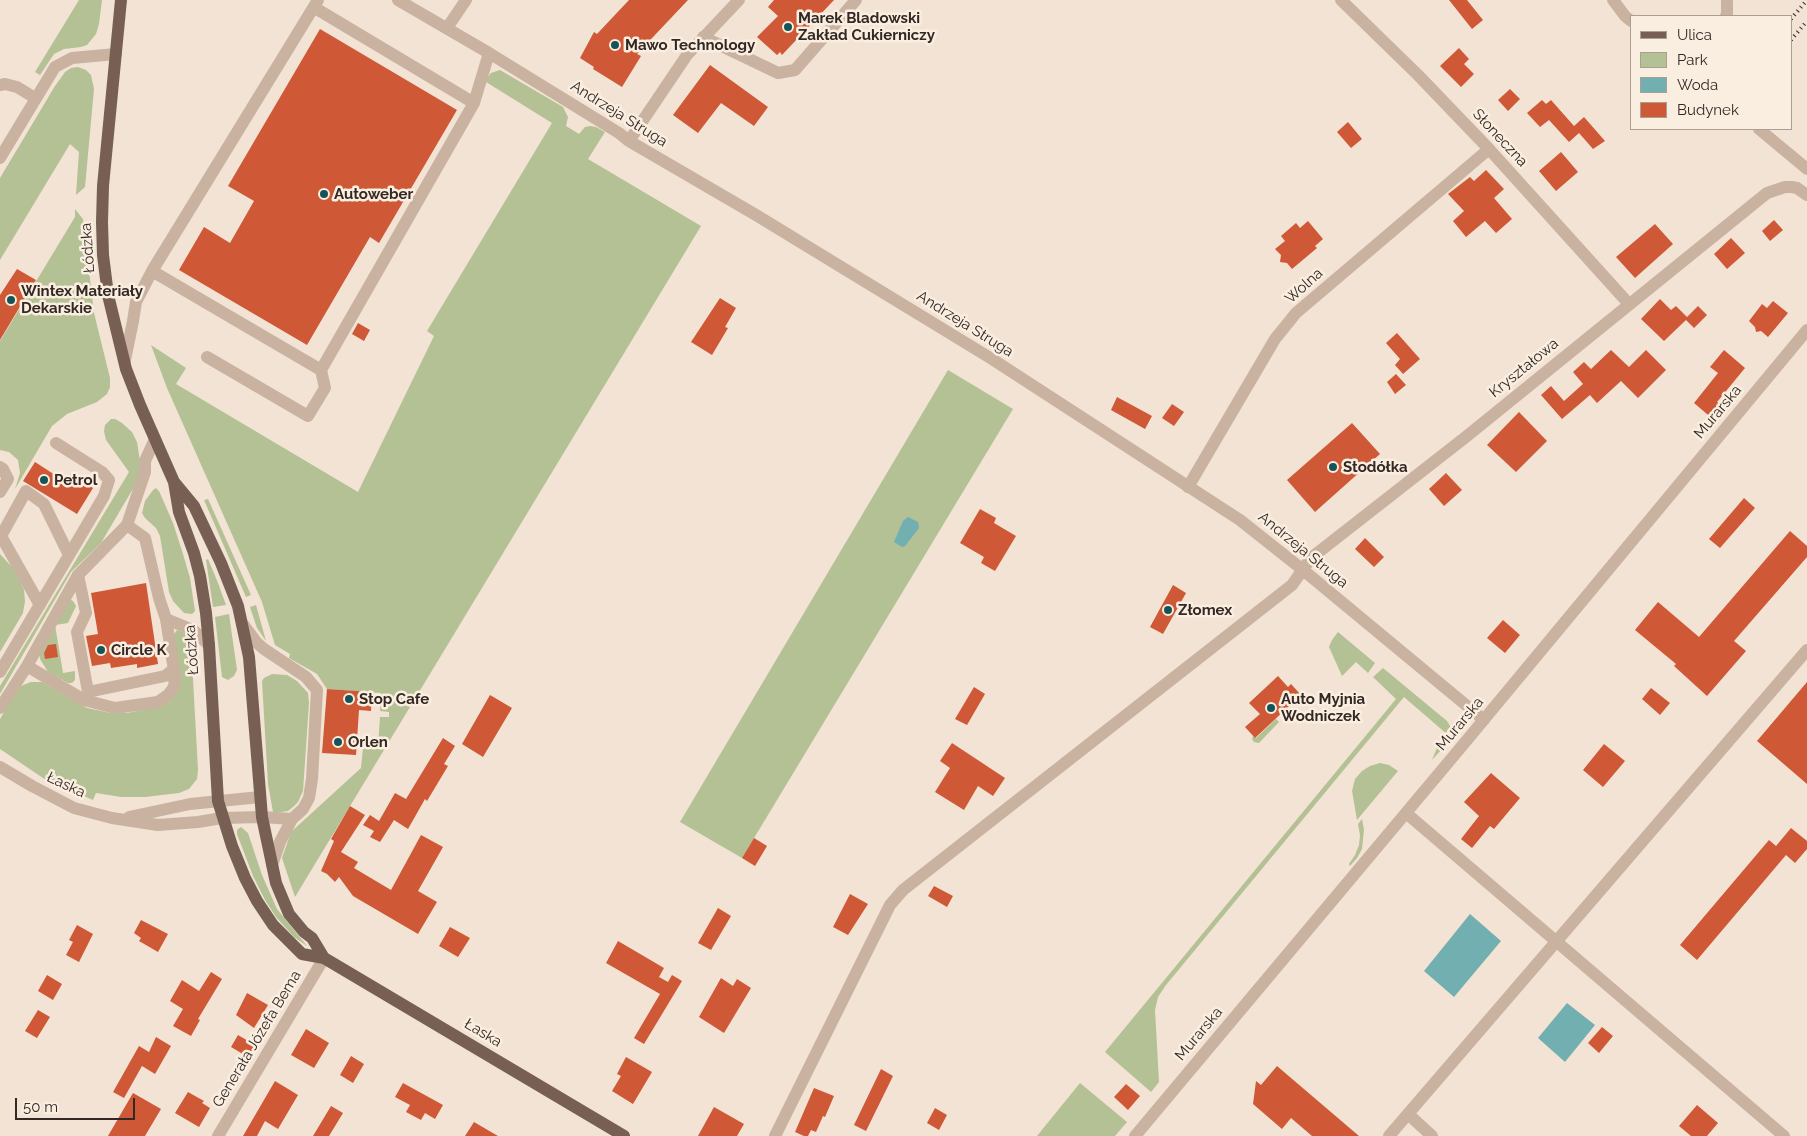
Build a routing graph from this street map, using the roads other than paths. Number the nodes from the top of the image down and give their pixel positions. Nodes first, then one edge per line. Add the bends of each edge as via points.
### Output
1 (121, 0) edge
2 (398, 0) edge
3 (466, 0) edge
4 (739, 0) edge
5 (856, 0) edge
6 (1341, 0) edge
7 (1613, 0) edge
8 (1727, 0) edge
9 (316, 4) edge
10 (1726, 15) edge
11 (1630, 20) edge
12 (447, 28) junction
13 (703, 37) junction
14 (489, 53) junction
15 (116, 54) junction
16 (0, 85) edge
17 (35, 98) junction
18 (474, 103) junction
19 (1760, 130) edge
20 (628, 141) junction
21 (1489, 149) junction
22 (0, 158) edge
23 (1807, 170) edge
24 (1807, 195) edge
25 (152, 272) junction
26 (1629, 304) junction
27 (1807, 330) edge
28 (207, 357) dead end
29 (125, 360) junction
30 (321, 370) junction
31 (156, 439) junction
32 (56, 443) dead end
33 (0, 467) edge
34 (174, 482) junction
35 (1188, 487) junction
36 (0, 492) edge
37 (127, 525) junction
38 (69, 555) junction
39 (1303, 570) junction
40 (78, 575) junction
41 (40, 605) junction
42 (166, 619) junction
43 (243, 624) junction
44 (209, 645) junction
45 (1807, 650) edge
46 (27, 666) junction
47 (174, 668) junction
48 (0, 672) edge
49 (86, 696) junction
50 (0, 708) edge
51 (1484, 720) junction
52 (0, 767) edge
53 (260, 797) junction
54 (218, 801) junction
55 (1406, 813) junction
56 (262, 817) junction
57 (222, 818) junction
58 (124, 819) junction
59 (292, 819) junction
60 (272, 865) junction
61 (1556, 941) junction
62 (324, 958) junction
63 (1408, 1114) junction
64 (218, 1136) edge
65 (624, 1136) edge
66 (775, 1136) edge
67 (1135, 1136) edge
68 (1389, 1136) edge
69 (1432, 1136) edge
70 (1784, 1136) edge

1 - 15 main road, Łódzka
2 - 12 street, Andrzeja Struga
3 - 12 street
4 - 13 street
5 - 13 street via 795,70 778,73
6 - 21 street, Słoneczna
7 - 11 street
8 - 10 street
9 - 18 street
9 - 25 street
12 - 14 street, Andrzeja Struga
13 - 20 street
14 - 18 street
14 - 20 street, Andrzeja Struga
15 - 17 street via 64,61 55,67
15 - 29 main road, Łódzka via 102,222 108,295
16 - 17 street via 17,87
17 - 22 street
18 - 30 street
19 - 23 street
20 - 35 street, Andrzeja Struga via 992,359
21 - 26 street, Słoneczna
21 - 35 street, Wolna via 1296,313 1275,339
24 - 26 street, Kryształowa via 1792,187 1767,193
25 - 29 street via 136,302
25 - 30 street
26 - 39 street, Kryształowa via 1311,558
27 - 51 street, Murarska
28 - 30 street via 308,416 325,388
29 - 31 main road, Łódzka
31 - 34 main road, Łódzka
31 - 37 street
32 - 38 street via 102,472 109,480 104,496
33 - 36 street via 8,479
34 - 43 main road, Łódzka via 194,506 221,563
34 - 44 main road, Łódzka via 178,512 200,576
35 - 39 street, Andrzeja Struga via 1240,520
37 - 40 street
37 - 42 street via 145,538
38 - 41 street
38 - 41 street via 44,504 26,491 1,536
39 - 51 street, Andrzeja Struga
39 - 66 street, Kryształowa via 1292,585 903,890 890,905
40 - 46 street
40 - 49 street via 86,613 77,632
41 - 48 street
42 - 44 street via 193,630
42 - 47 street
43 - 53 main road, Łódzka via 249,657
43 - 59 street via 256,642 306,677 317,690 309,798
44 - 54 main road, Łódzka
45 - 61 street
46 - 49 street
46 - 50 street
47 - 49 street via 165,676
47 - 49 street via 174,687 158,702 115,708
51 - 55 street, Murarska
52 - 58 street, Łaska via 74,808
53 - 54 street, Łaska
53 - 56 main road, Łaska
54 - 57 main road, Łódzka
54 - 58 street, Łaska
55 - 61 street
55 - 67 street, Murarska
56 - 57 street, Łaska
56 - 59 street
56 - 60 main road, Łaska
57 - 58 street, Łaska via 158,825
57 - 62 main road, Łaska via 245,878 273,925 302,954
59 - 60 street
60 - 62 main road, Łaska via 289,914 312,938
61 - 63 street
61 - 70 street
62 - 64 street, Generała Józefa Bema
62 - 65 main road, Łaska
63 - 68 street
63 - 69 street

